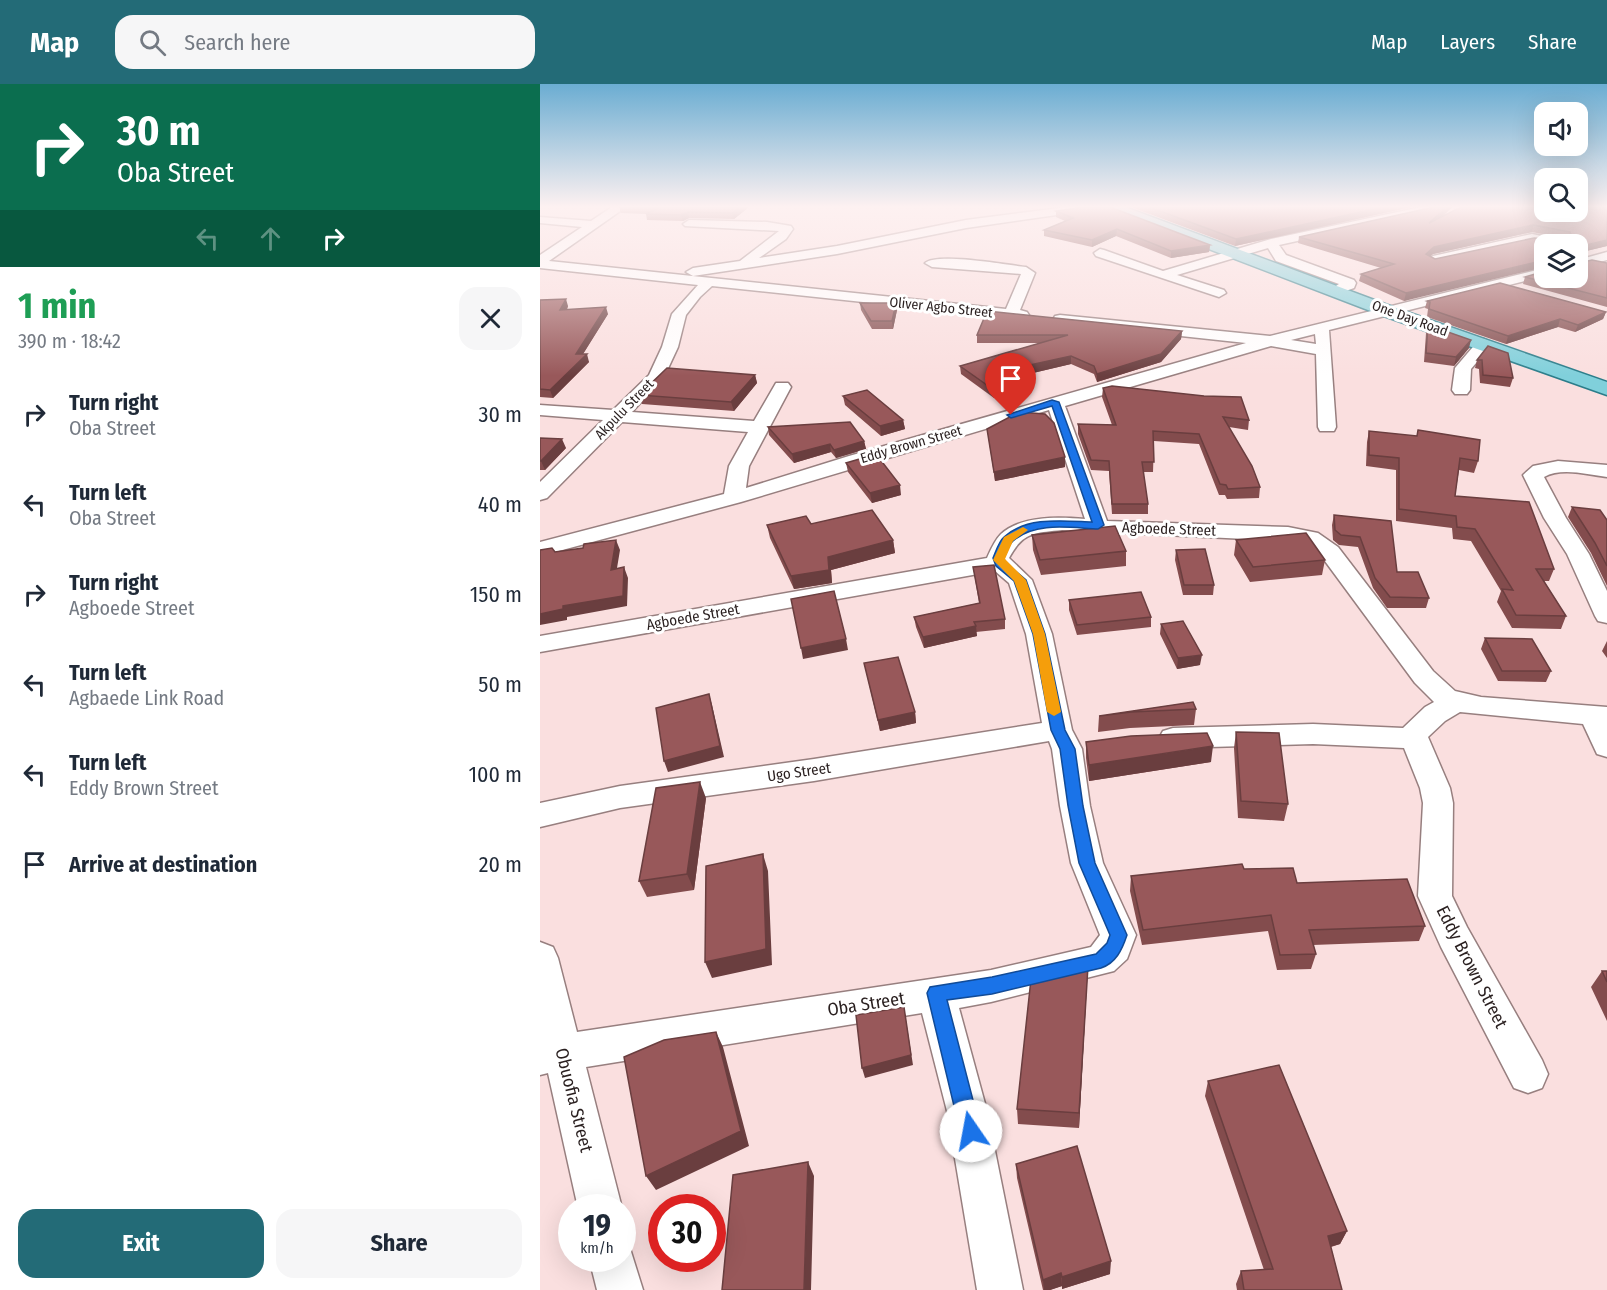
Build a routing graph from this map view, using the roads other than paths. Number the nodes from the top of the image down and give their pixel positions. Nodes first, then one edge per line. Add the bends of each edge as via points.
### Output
1 (550, 263) edge
2 (745, 263) edge
3 (940, 263) edge
4 (1129, 263) edge
5 (1199, 263) edge
6 (1263, 263) edge
7 (1295, 263) edge
8 (740, 264) joint
9 (1588, 264) edge
10 (1607, 267) edge
11 (1163, 275) junction
12 (1534, 275) edge
13 (660, 278) junction
14 (708, 283) junction
15 (1499, 284) junction
16 (1335, 291) junction
17 (1219, 293) dead end
18 (1529, 293) edge
19 (1387, 311) junction
20 (1011, 315) junction
21 (1323, 328) junction
22 (1270, 341) junction
23 (1484, 344) junction
24 (1322, 350) junction
25 (782, 387) dead end
26 (1607, 389) edge
27 (1461, 390) dead end
28 (1055, 402) junction
29 (540, 411) edge
30 (617, 416) junction
31 (759, 427) junction
32 (1327, 427) dead end
33 (1607, 471) edge
34 (540, 494) edge
35 (734, 498) junction
36 (1098, 525) junction
37 (540, 549) edge
38 (1000, 563) junction
39 (1607, 616) edge
40 (540, 644) edge
41 (1455, 702) junction
42 (1600, 716) edge
43 (1413, 738) junction
44 (1144, 739) edge
45 (1071, 741) junction
46 (1607, 747) edge
47 (540, 815) edge
48 (540, 958) edge
49 (936, 993) junction
50 (551, 1055) edge
51 (1528, 1074) dead end
52 (596, 1194) edge
53 (616, 1272) edge
54 (620, 1290) edge
55 (1000, 1290) edge

1 - 13 street, Oliver Agbo Street
2 - 8 street
3 - 20 street via 1026,271
4 - 11 street
5 - 11 street
6 - 16 main road, One Day Road
7 - 16 street via 1349,283
8 - 13 street
9 - 10 street
11 - 17 street
12 - 15 street, Eddy Brown Street
13 - 14 street, Oliver Agbo Street
14 - 20 street, Oliver Agbo Street
14 - 30 street, Akpulu Street via 679,314 656,377
15 - 18 street
15 - 19 street, Eddy Brown Street
16 - 19 main road, One Day Road
19 - 21 street, Eddy Brown Street
19 - 23 main road, One Day Road
20 - 22 street, Oliver Agbo Street
21 - 22 street, Eddy Brown Street
21 - 24 street
22 - 24 street, Oliver Agbo Street
22 - 28 street, Eddy Brown Street
23 - 26 main road, One Day Road
23 - 27 street via 1463,368
24 - 32 street
25 - 31 street
28 - 35 street, Eddy Brown Street
28 - 36 street
29 - 30 street
30 - 31 street
30 - 34 street, Akpulu Street
31 - 35 street via 739,466
33 - 39 street via 1555,467 1533,475 1578,554
35 - 37 street, Eddy Brown Street
36 - 38 street, Agboede Street via 1049,524 1028,528 1008,539 998,558
36 - 41 street, Agboede Street via 1270,532 1310,538 1330,552 1433,688
38 - 40 street, Agboede Street
38 - 45 street, Oba Street via 1020,580
41 - 42 street, Agboede Street
41 - 43 street via 1424,723
42 - 46 street
43 - 44 street via 1313,734
43 - 51 street, Eddy Brown Street via 1438,803 1435,896
45 - 47 street, Ugo Street via 620,796
45 - 49 street, Oba Street via 1075,806 1087,863 1118,935 1114,948 1101,960 1060,971
48 - 50 street, Obuofia Street
49 - 50 street, Oba Street
49 - 55 street via 967,1111
50 - 52 street, Obuofia Street
53 - 54 street

